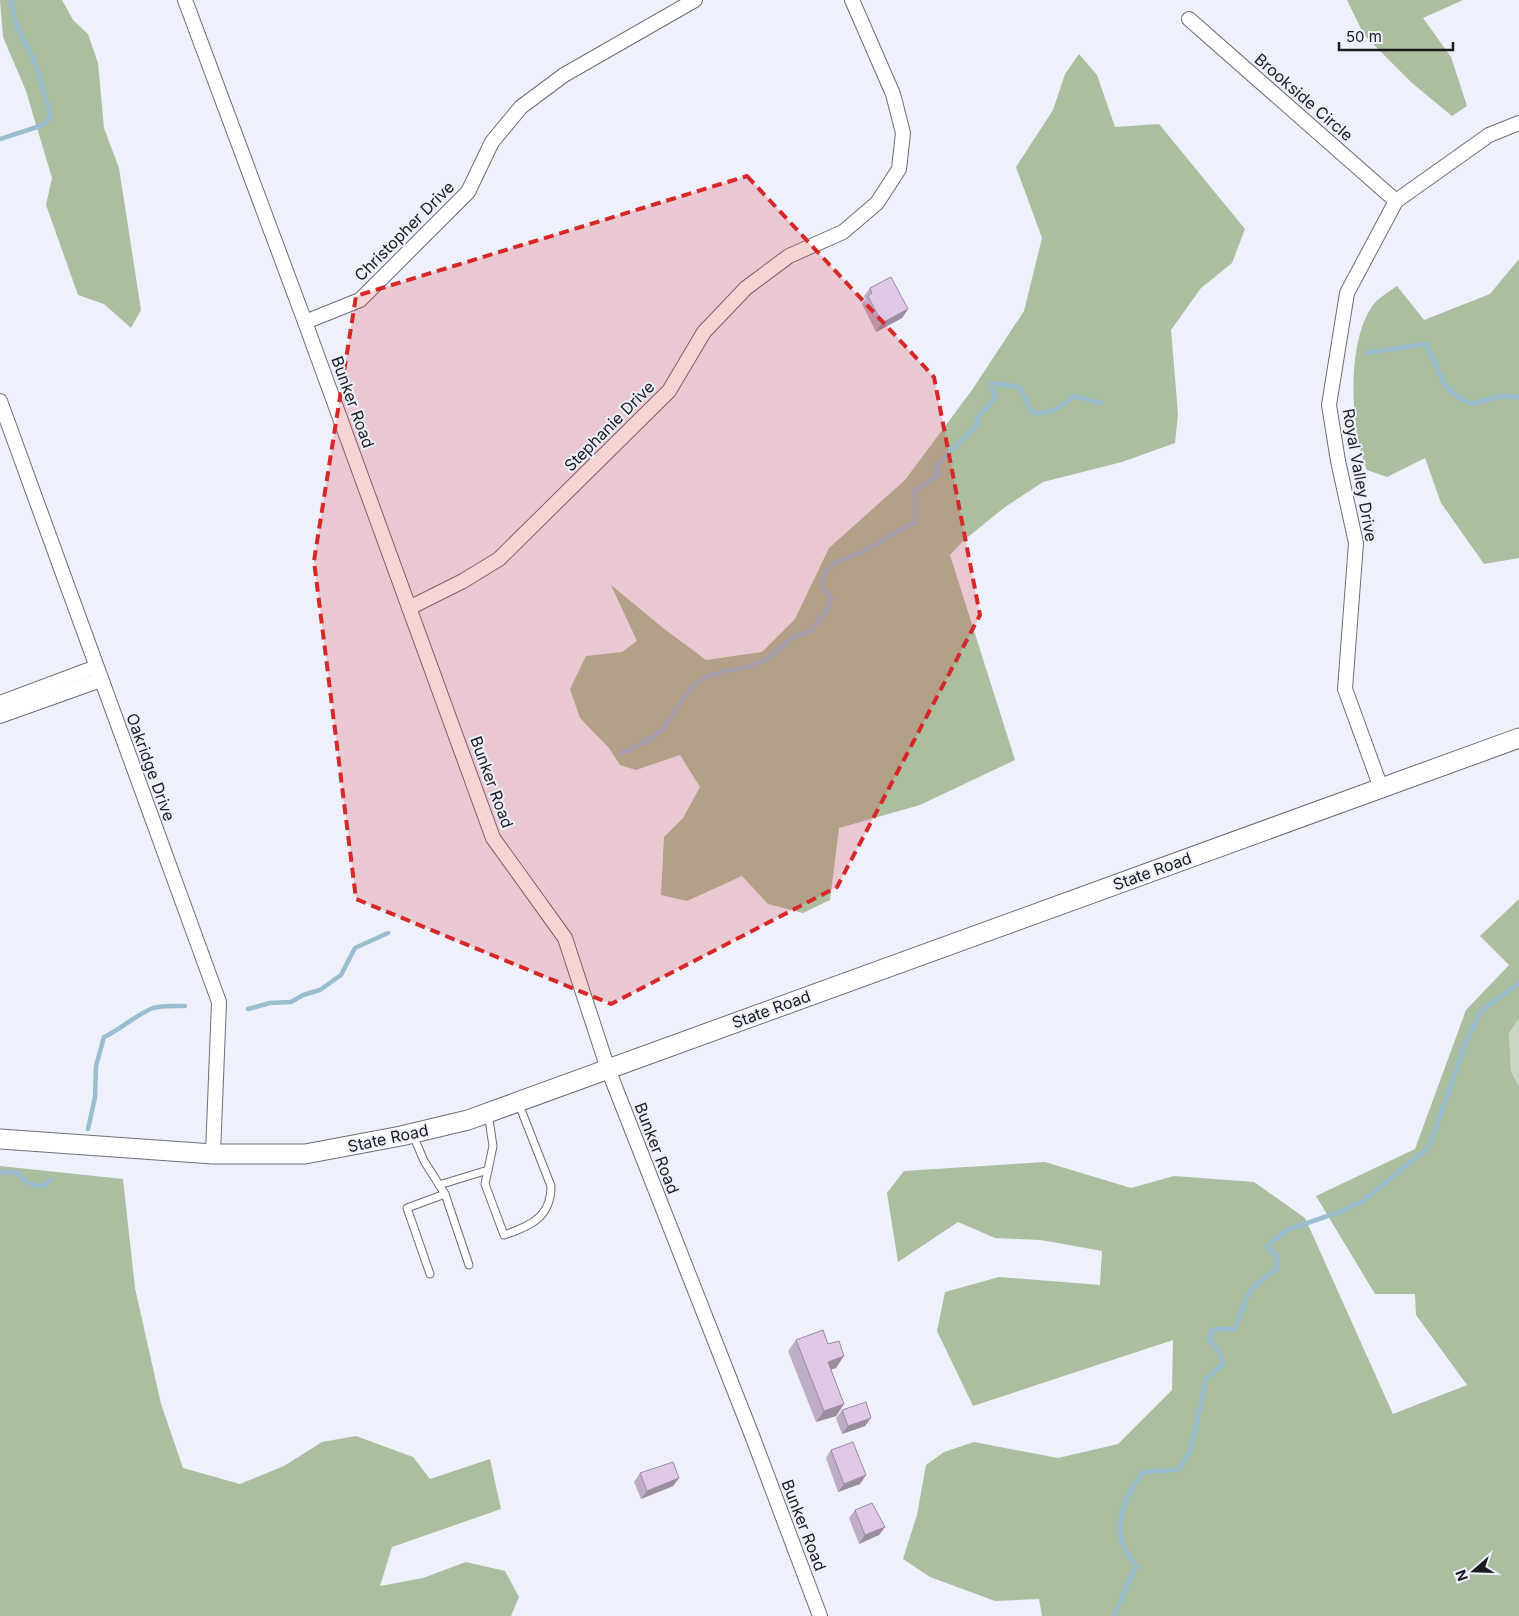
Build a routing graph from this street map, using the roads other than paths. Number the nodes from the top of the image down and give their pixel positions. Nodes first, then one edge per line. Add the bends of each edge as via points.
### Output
1 (185, 0) edge
2 (695, 0) edge
3 (852, 0) edge
4 (1189, 19) dead end
5 (1519, 123) edge
6 (1396, 201) junction
7 (305, 322) junction
8 (0, 401) edge
9 (409, 608) junction
10 (98, 673) junction
11 (0, 703) edge
12 (0, 716) edge
13 (1519, 738) edge
14 (1381, 788) junction
15 (608, 1069) junction
16 (518, 1102) junction
17 (488, 1113) junction
18 (412, 1134) junction
19 (0, 1139) edge
20 (213, 1154) junction
21 (488, 1170) junction
22 (439, 1185) junction
23 (445, 1194) junction
24 (468, 1264) dead end
25 (430, 1274) dead end
26 (820, 1616) edge

1 - 7 street, Bunker Road
2 - 7 street, Christopher Drive via 564,75 521,107 492,142 468,192 360,300
3 - 9 street, Stephanie Drive via 893,94 902,133 900,169 877,203 843,232 789,256 746,288 704,332 669,391 499,559
4 - 6 street, Brookside Circle
5 - 6 street, Royal Valley Drive via 1489,135
6 - 14 street, Royal Valley Drive via 1347,293 1329,405 1356,543 1345,689
7 - 9 street, Bunker Road
8 - 10 street, Oakridge Drive
9 - 15 street, Bunker Road via 493,838 565,938
10 - 11 street
10 - 12 street
10 - 20 street, Oakridge Drive via 219,1002
13 - 14 main road, State Road
14 - 15 main road, State Road
15 - 16 main road, State Road
15 - 26 street, Bunker Road
16 - 17 main road, State Road
16 - 21 lane via 551,1186 551,1200 539,1219 504,1235 484,1184
17 - 18 main road, State Road
17 - 21 lane via 493,1146
18 - 20 main road, State Road via 305,1154
18 - 22 lane
19 - 20 main road, State Road
21 - 22 lane
22 - 23 lane
23 - 24 lane
23 - 25 lane via 407,1208

